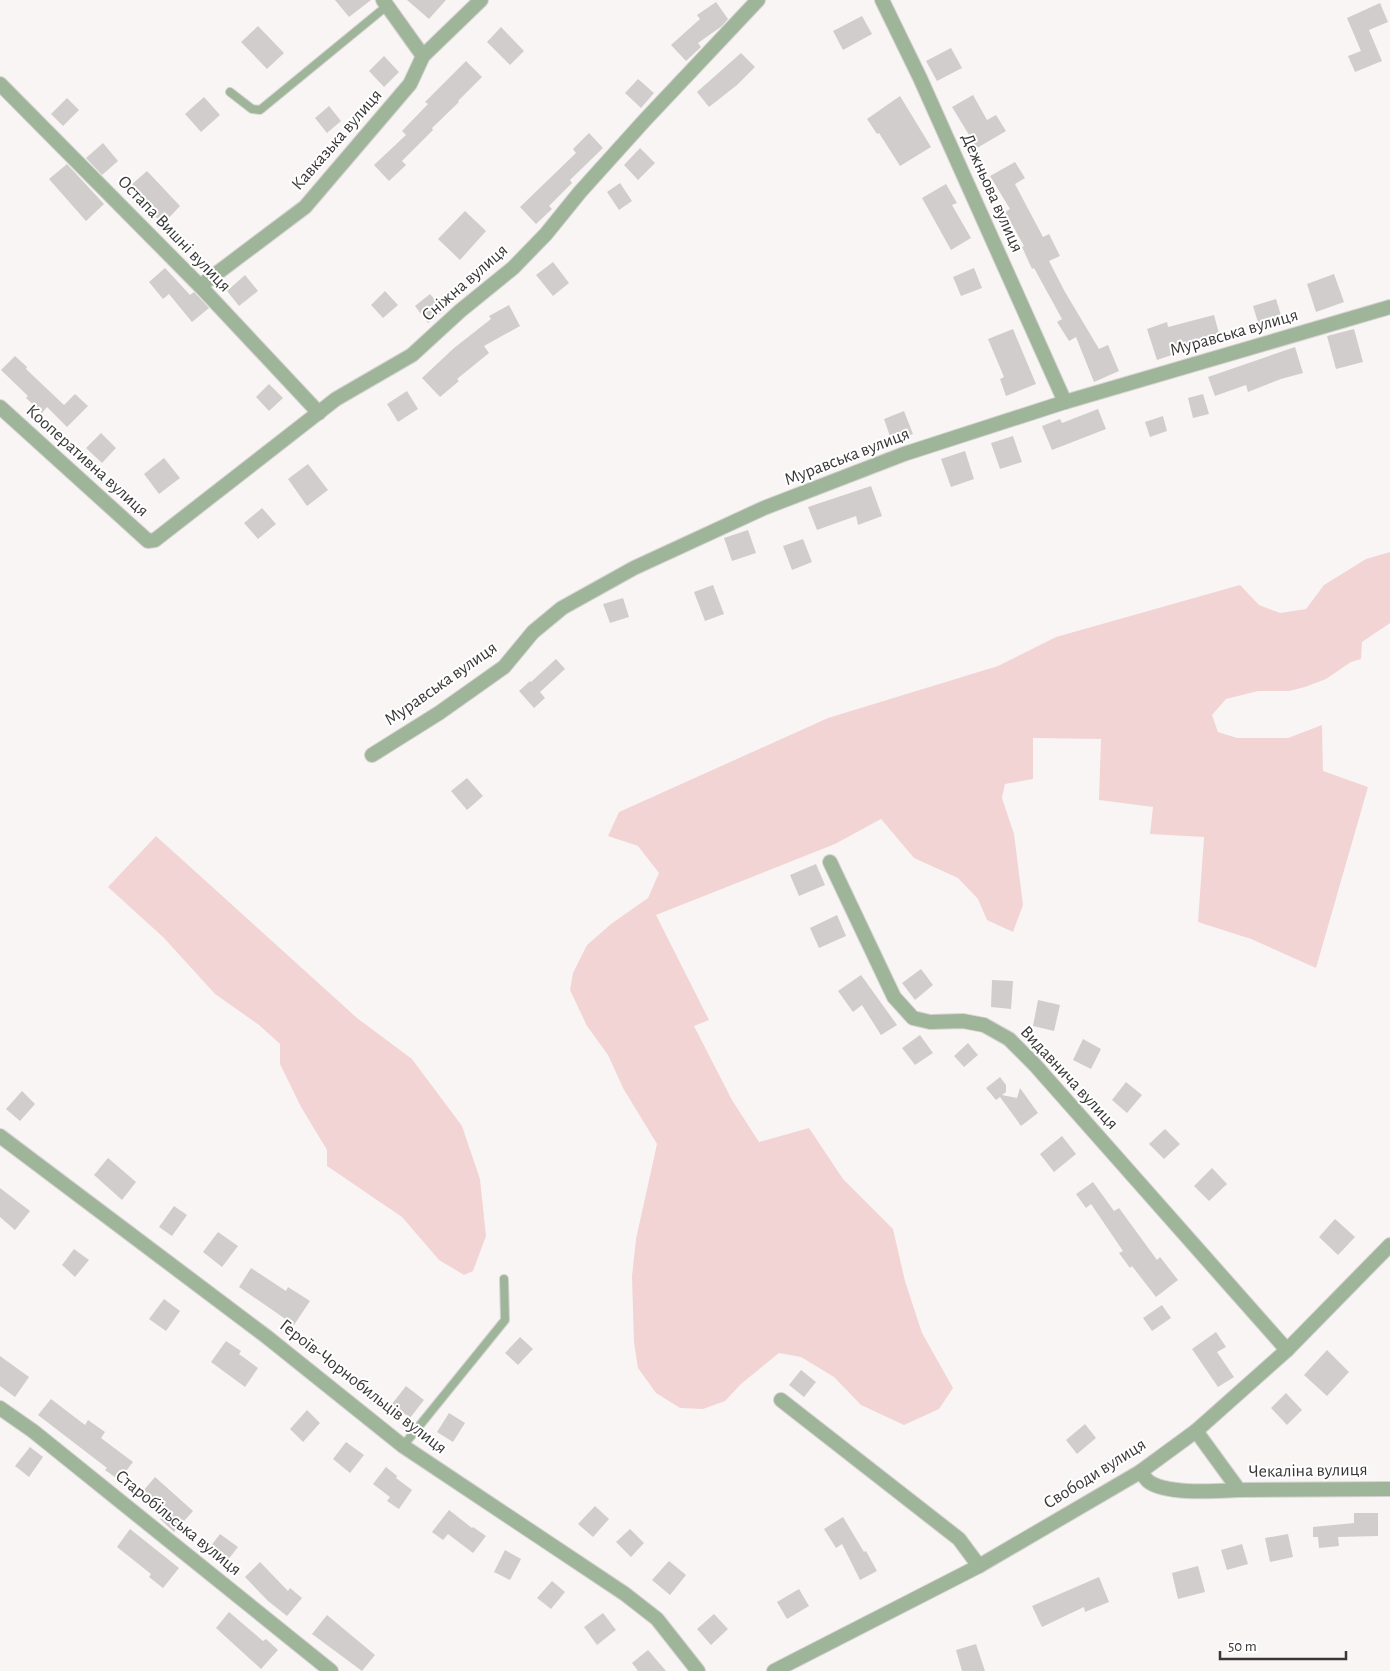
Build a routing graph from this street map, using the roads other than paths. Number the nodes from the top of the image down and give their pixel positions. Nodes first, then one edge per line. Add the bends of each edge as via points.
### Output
1 (481, 0) edge
2 (758, 0) edge
3 (882, 0) edge
4 (386, 2) edge
5 (423, 56) junction
6 (0, 84) edge
7 (230, 92) dead end
8 (200, 286) junction
9 (1390, 307) edge
10 (1065, 402) junction
11 (0, 407) edge
12 (319, 413) junction
13 (150, 542) joint
14 (372, 755) dead end
15 (830, 862) dead end
16 (0, 1136) edge
17 (1390, 1245) edge
18 (504, 1279) dead end
19 (1287, 1350) junction
20 (781, 1400) dead end
21 (0, 1408) edge
22 (1196, 1431) junction
23 (403, 1446) junction
24 (1140, 1472) junction
25 (1390, 1489) edge
26 (1239, 1490) junction
27 (979, 1566) junction
28 (331, 1671) edge
29 (698, 1671) edge
30 (774, 1671) edge

1 - 5 street, Кавказька вулиця
2 - 12 street, Сніжна вулиця via 513,268 412,355 336,399
3 - 10 street, Дежньова вулиця
4 - 5 street
4 - 7 lane via 260,110 252,109
5 - 8 street, Кавказька вулиця via 410,84 305,207
6 - 8 street, Остапа Вишні вулиця
8 - 12 street, Остапа Вишні вулиця
9 - 10 street, Муравська вулиця
10 - 14 street, Муравська вулиця via 904,454 764,508 625,572 562,608 533,632 504,667
11 - 13 street, Кооперативна вулиця
12 - 13 street, Сніжна вулиця
15 - 19 street, Видавнича вулиця via 894,997 913,1018 984,1025 1009,1039
16 - 23 street, Героїв-Чорнобильців вулиця via 267,1336
17 - 19 street, Свободи вулиця
18 - 23 lane via 505,1320
19 - 22 street, Свободи вулиця
20 - 27 street via 959,1539
21 - 28 street, Старобільська вулиця
22 - 24 street, Свободи вулиця
22 - 26 street, Чекаліна вулиця
23 - 29 street, Героїв-Чорнобильців вулиця via 625,1594 657,1619
24 - 26 street via 1149,1482 1170,1489 1195,1492
24 - 27 street, Свободи вулиця
25 - 26 street, Чекаліна вулиця
27 - 30 street, Свободи вулиця

